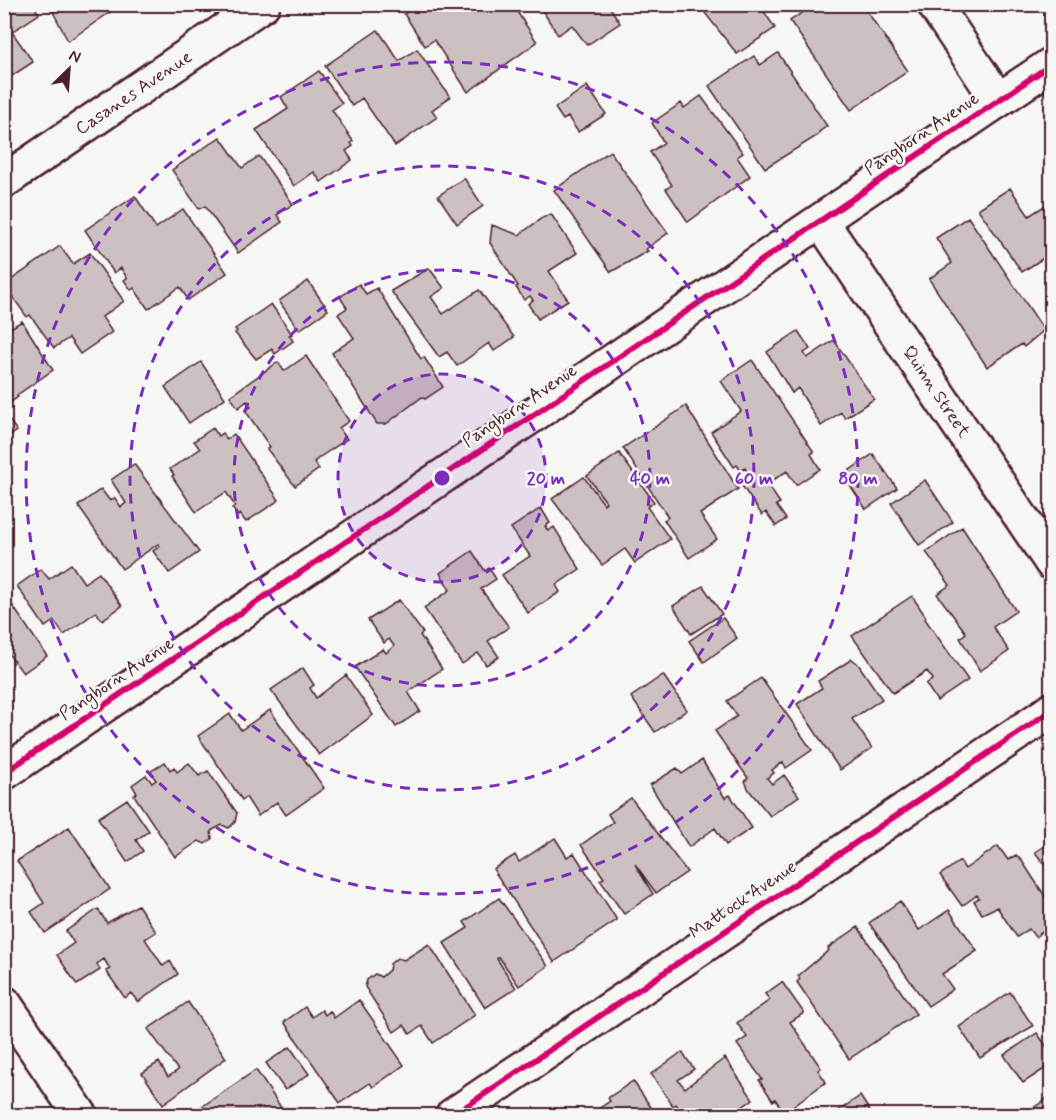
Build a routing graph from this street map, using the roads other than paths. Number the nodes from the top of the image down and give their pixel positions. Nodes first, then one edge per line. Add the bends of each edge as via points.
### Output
1 (263, 4) edge
2 (934, 4) edge
3 (1052, 64) edge
4 (998, 100) junction
5 (4, 181) edge
6 (821, 221) junction
7 (1052, 563) edge
8 (1052, 710) edge
9 (4, 773) edge
10 (4, 1003) edge
11 (81, 1116) edge
12 (452, 1116) edge

1 - 5 street, Casanes Avenue
2 - 4 street
3 - 4 street, Pangborn Avenue
4 - 6 street, Pangborn Avenue
6 - 7 street, Quinn Street
6 - 9 street, Pangborn Avenue
8 - 12 street, Mattock Avenue
10 - 11 street

